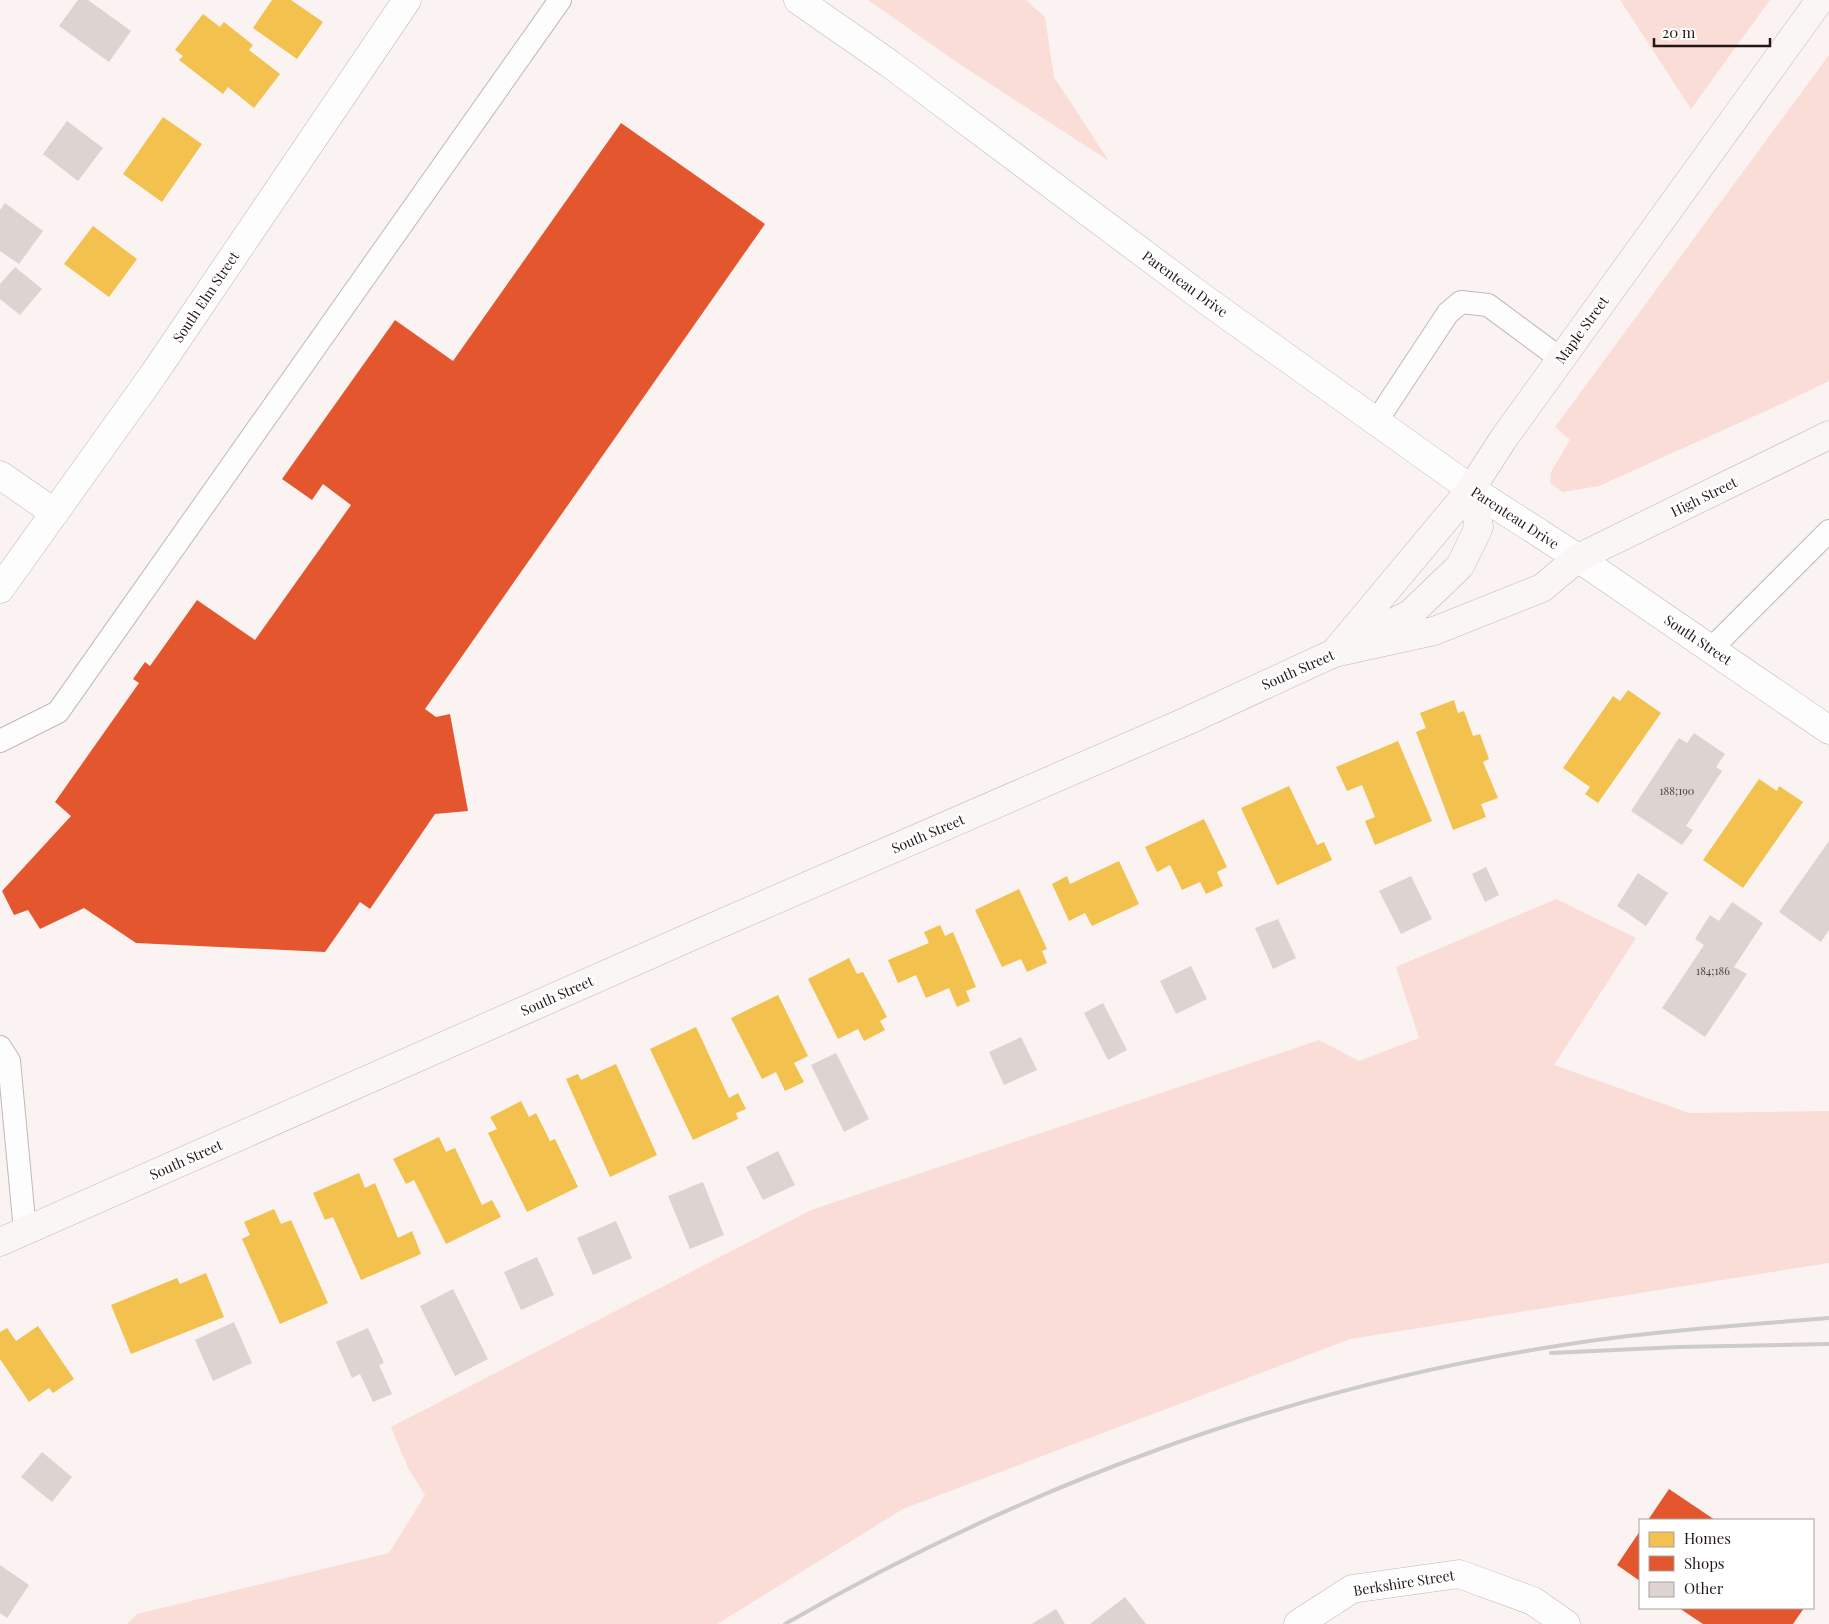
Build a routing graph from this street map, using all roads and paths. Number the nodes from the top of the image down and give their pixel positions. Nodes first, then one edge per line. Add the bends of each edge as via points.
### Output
1 (407, 0) edge
2 (560, 0) edge
3 (798, 0) edge
4 (1820, 0) edge
5 (1561, 359) junction
6 (1376, 422) junction
7 (1829, 435) edge
8 (0, 475) edge
9 (1470, 489) junction
10 (55, 513) junction
11 (1829, 531) edge
12 (1578, 558) junction
13 (0, 589) edge
14 (1711, 649) junction
15 (1334, 653) junction
16 (1829, 730) edge
17 (0, 740) edge
18 (0, 1048) edge
19 (25, 1231) junction
20 (0, 1242) edge
21 (1298, 1624) edge
22 (1566, 1624) edge

1 - 10 street, South Elm Street via 153,376
2 - 17 lane via 58,712
3 - 6 street, Parenteau Drive via 890,64 1210,303
4 - 5 main road, Maple Street
5 - 6 lane via 1488,305 1461,302 1448,312
5 - 9 main road, Maple Street
6 - 9 street, Parenteau Drive
7 - 12 main road, High Street
8 - 10 street
9 - 12 street, Parenteau Drive
9 - 15 main road, Maple Street
9 - 15 main road via 1479,527 1460,566 1410,614
10 - 13 street, South Elm Street
11 - 14 lane
12 - 14 street, South Street
12 - 15 main road, South Street via 1542,588 1434,630
14 - 16 street, South Street
15 - 19 main road, South Street via 1187,721 713,926
18 - 19 lane via 9,1061
19 - 20 main road, South Street
21 - 22 street, Berkshire Street via 1352,1589 1459,1574 1533,1601

